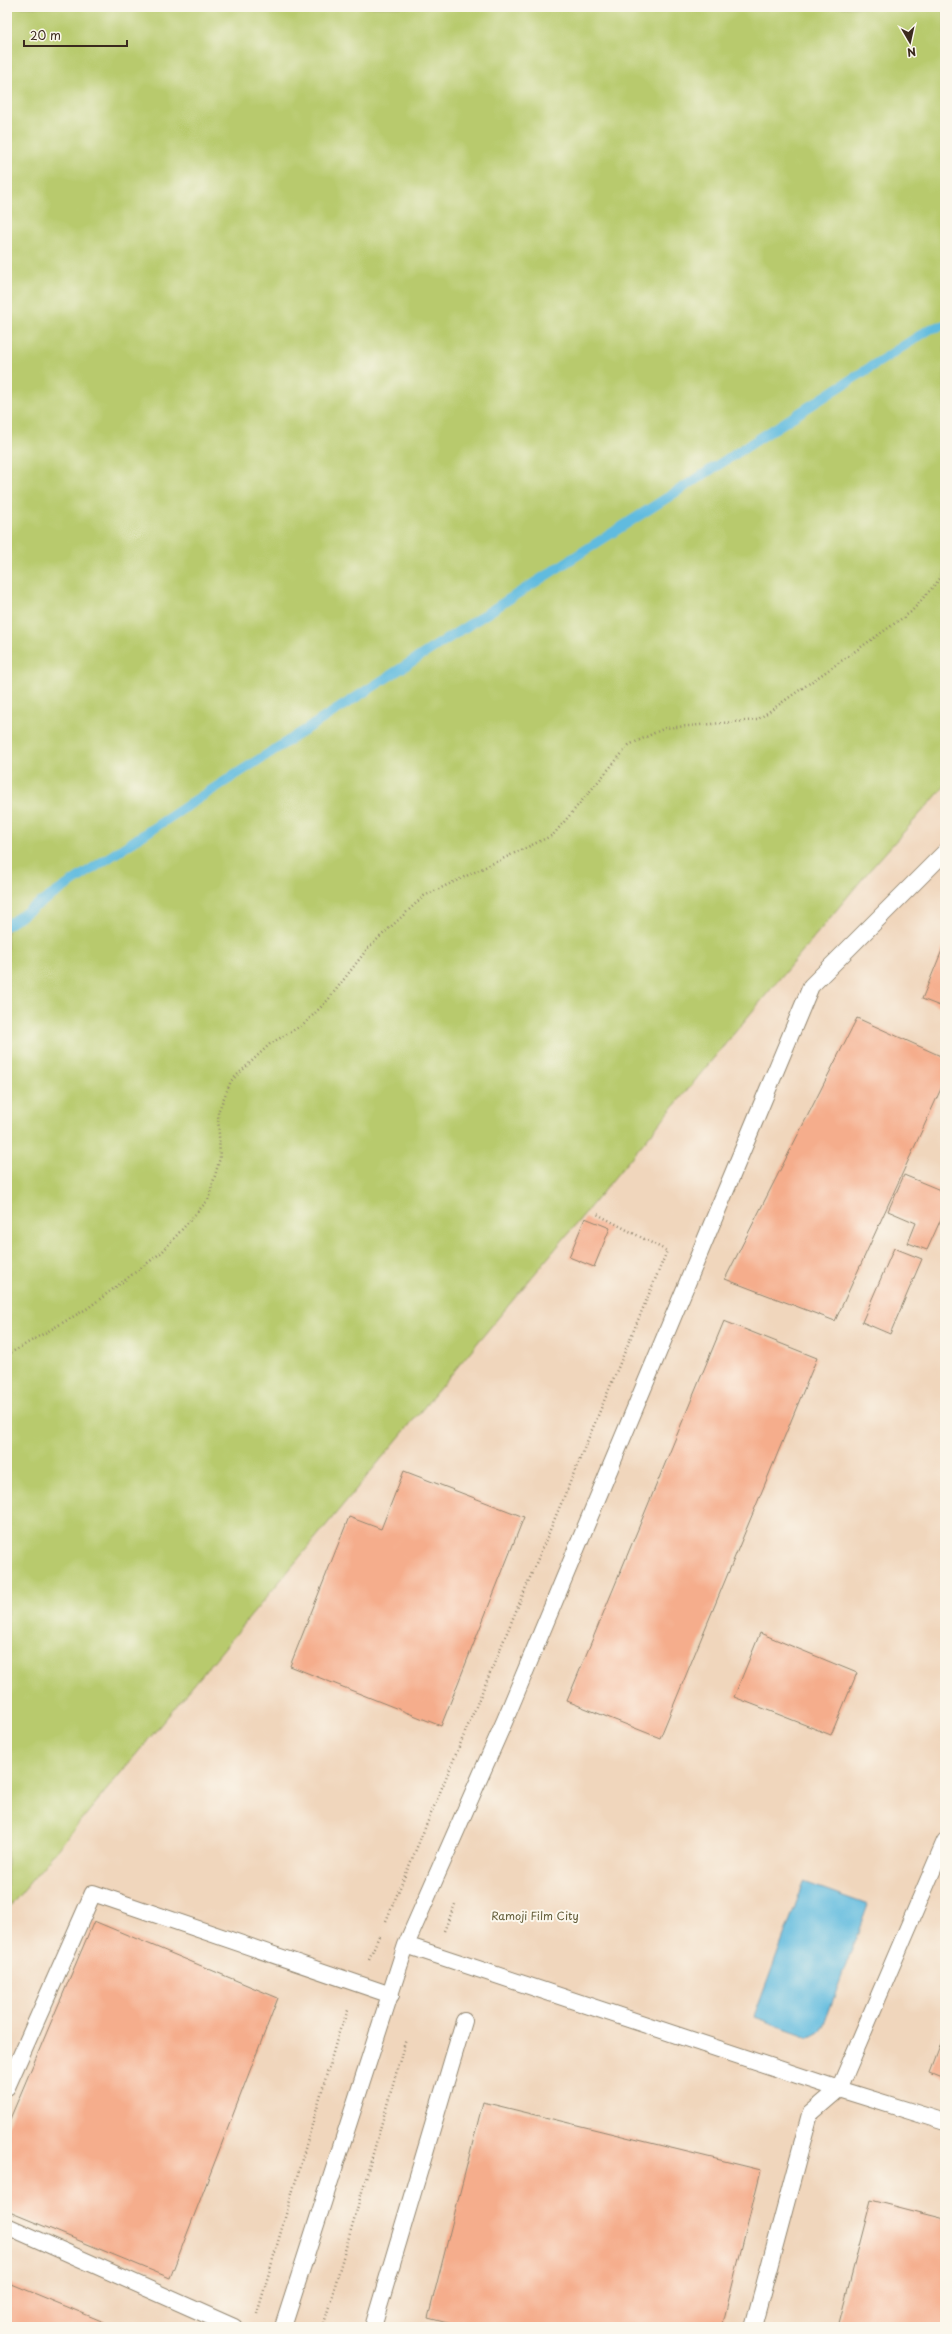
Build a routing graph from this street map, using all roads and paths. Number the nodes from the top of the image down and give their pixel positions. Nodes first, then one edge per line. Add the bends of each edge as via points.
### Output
1 (945, 573) edge
2 (945, 852) edge
3 (595, 1212) dead end
4 (7, 1355) edge
5 (945, 1842) edge
6 (458, 1896) dead end
7 (383, 1926) dead end
8 (380, 1933) dead end
9 (406, 1945) junction
10 (435, 1954) junction
11 (359, 1984) junction
12 (391, 1995) junction
13 (464, 2021) dead end
14 (407, 2033) dead end
15 (7, 2087) edge
16 (839, 2089) junction
17 (945, 2122) edge
18 (7, 2226) edge
19 (255, 2319) dead end
20 (234, 2327) edge
21 (283, 2327) edge
22 (323, 2327) edge
23 (373, 2327) edge
24 (753, 2327) edge

1 - 4 path via 911,612 757,720 665,728 629,746 553,835 424,896 368,948 328,1000 304,1024 270,1044 231,1081 218,1112 220,1158 208,1200 162,1252 88,1308
2 - 9 lane via 811,986 505,1720
3 - 7 path via 667,1251
5 - 16 lane
6 - 10 path
8 - 11 path
9 - 10 lane
9 - 12 lane
10 - 16 lane
11 - 12 lane
11 - 15 lane via 93,1893
11 - 19 path via 339,2032
12 - 21 lane
13 - 23 lane
14 - 22 path
16 - 17 lane
16 - 24 lane via 810,2114
18 - 20 lane

